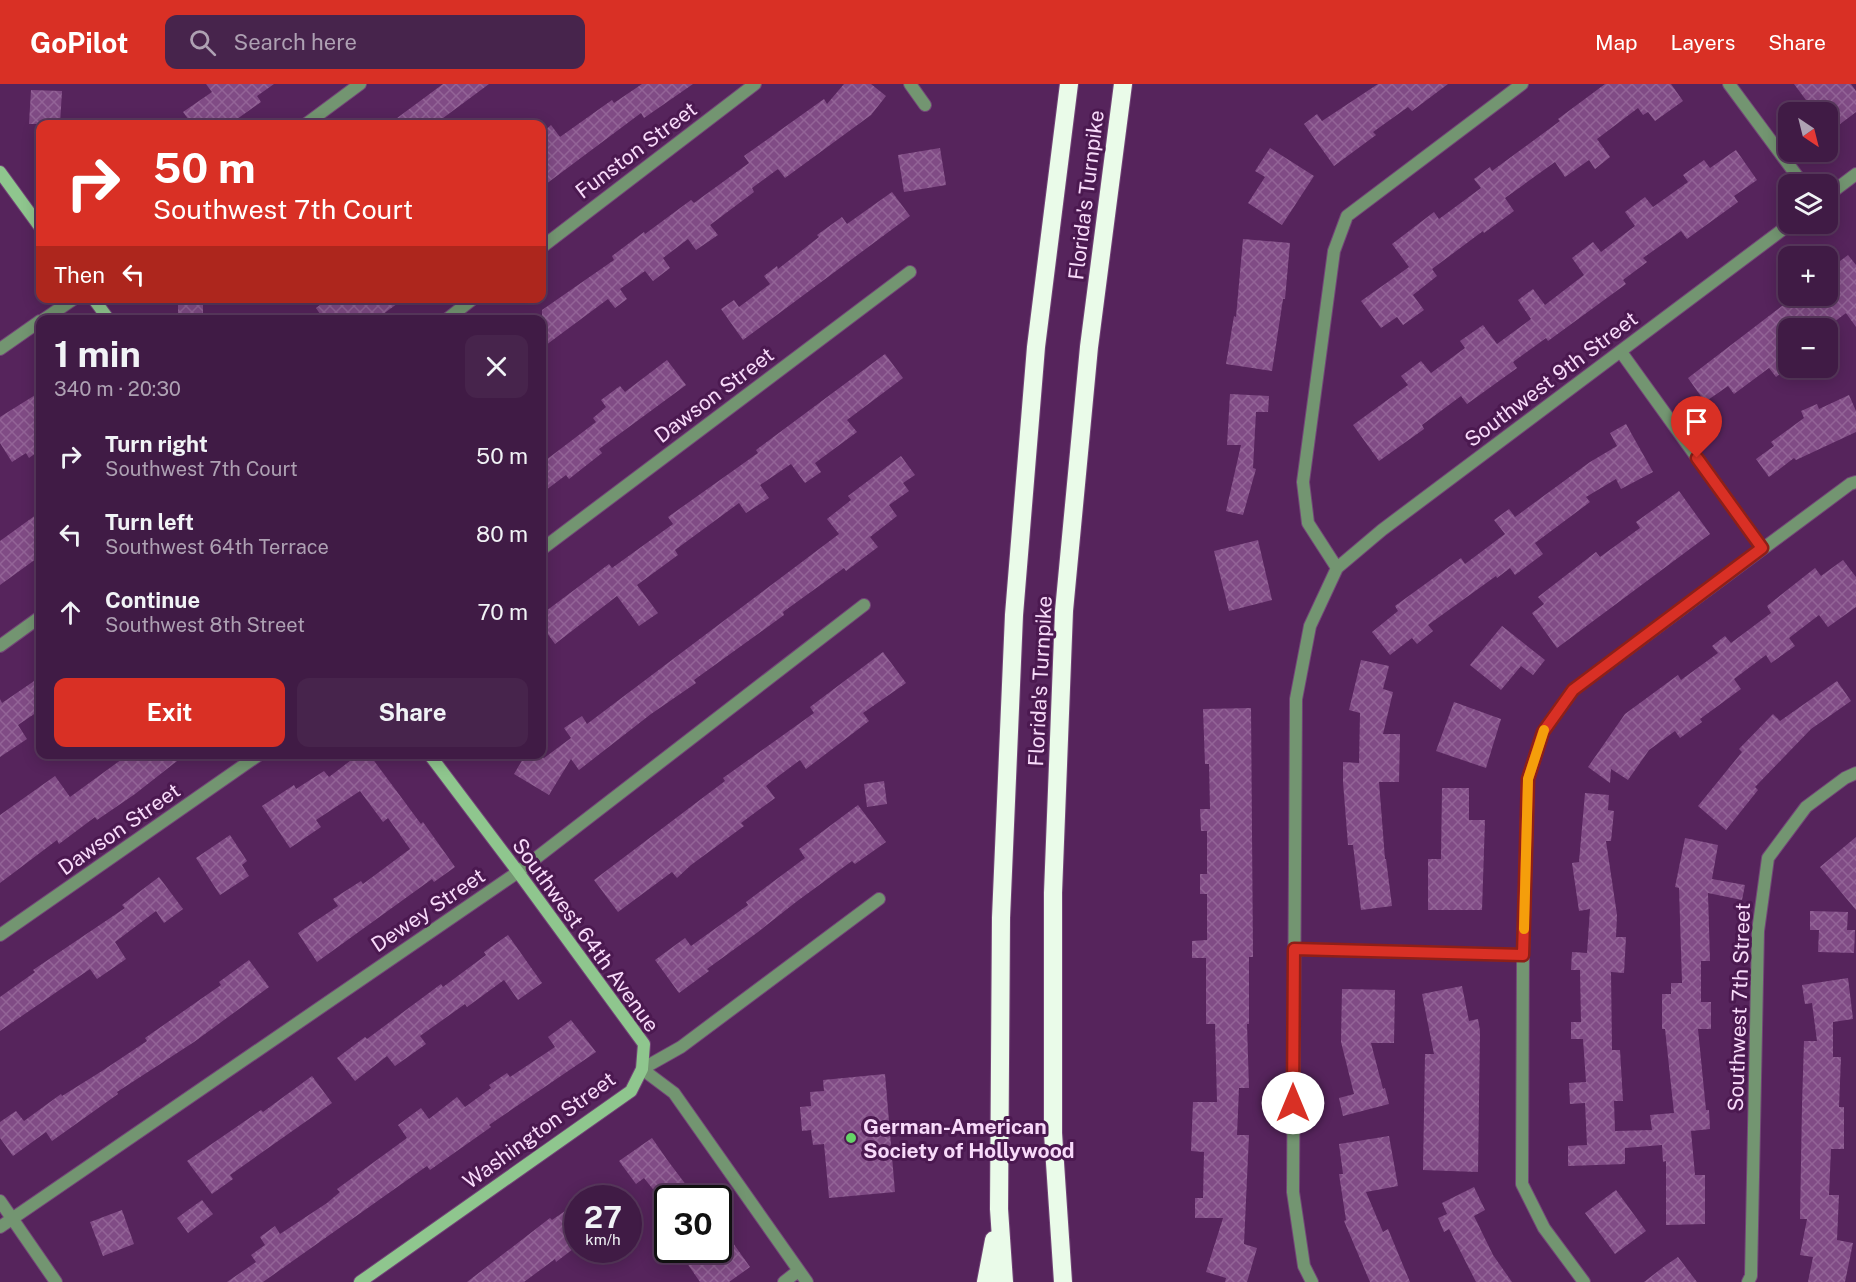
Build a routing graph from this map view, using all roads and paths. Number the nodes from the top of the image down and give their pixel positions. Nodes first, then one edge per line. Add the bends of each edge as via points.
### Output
1 (360, 84) edge
2 (755, 84) edge
3 (909, 84) edge
4 (1069, 84) edge
5 (1123, 84) edge
6 (1522, 84) edge
7 (1729, 84) edge
8 (925, 105) dead end
9 (311, 120) edge
10 (0, 172) edge
11 (1796, 174) edge
12 (1856, 174) edge
13 (1838, 188) edge
14 (36, 222) edge
15 (1778, 233) edge
16 (546, 244) edge
17 (910, 272) dead end
18 (68, 303) edge
19 (468, 303) edge
20 (50, 315) edge
21 (452, 315) edge
22 (36, 324) edge
23 (0, 349) edge
24 (1621, 352) junction
25 (1856, 482) edge
26 (546, 546) edge
27 (1762, 548) junction
28 (1337, 568) junction
29 (864, 605) dead end
30 (36, 620) edge
31 (0, 646) edge
32 (253, 759) edge
33 (433, 759) edge
34 (1856, 773) edge
35 (518, 872) junction
36 (879, 899) dead end
37 (0, 935) edge
38 (1294, 949) junction
39 (1523, 955) junction
40 (642, 1069) junction
41 (0, 1201) edge
42 (999, 1209) junction
43 (13, 1218) junction
44 (0, 1227) edge
45 (798, 1271) junction
46 (56, 1282) edge
47 (360, 1282) edge
48 (784, 1282) edge
49 (807, 1282) edge
50 (986, 1282) edge
51 (1004, 1282) edge
52 (1063, 1282) edge
53 (1312, 1282) edge
54 (1584, 1282) edge
55 (1748, 1282) edge

1 - 9 street
2 - 16 street, Funston Street
3 - 8 street
4 - 42 highway, Florida's Turnpike via 1036,347 1014,615 1001,918
5 - 52 highway, Florida's Turnpike via 1089,347 1064,611 1053,893 1053,1133
6 - 28 street via 1347,216 1334,251 1303,482 1308,523
7 - 11 street
10 - 14 street
12 - 13 street
15 - 24 street, Southwest 9th Street
17 - 26 street, Dawson Street
18 - 20 street
19 - 21 street
22 - 23 street
24 - 27 street
24 - 28 street, Southwest 9th Street via 1382,530
25 - 27 street
27 - 39 street via 1573,690 1543,732 1528,779
28 - 38 street via 1310,626 1296,699
29 - 35 street, Dewey Street
30 - 31 street
32 - 37 street, Dawson Street
33 - 35 street, Southwest 64th Avenue
34 - 55 street, Southwest 7th Street via 1806,807 1768,858 1758,931
35 - 40 street, Southwest 64th Avenue via 644,1044
35 - 43 street, Dewey Street
36 - 40 street, Washington Street via 681,1047
38 - 39 street
38 - 53 street via 1293,1192 1304,1266
39 - 54 street via 1522,1184 1544,1228
40 - 45 street via 674,1093
40 - 47 street, Washington Street via 631,1091
41 - 43 street
42 - 50 highway
42 - 51 highway, Florida's Turnpike
43 - 44 street, Dewey Street
43 - 46 street
45 - 48 street
45 - 49 street

